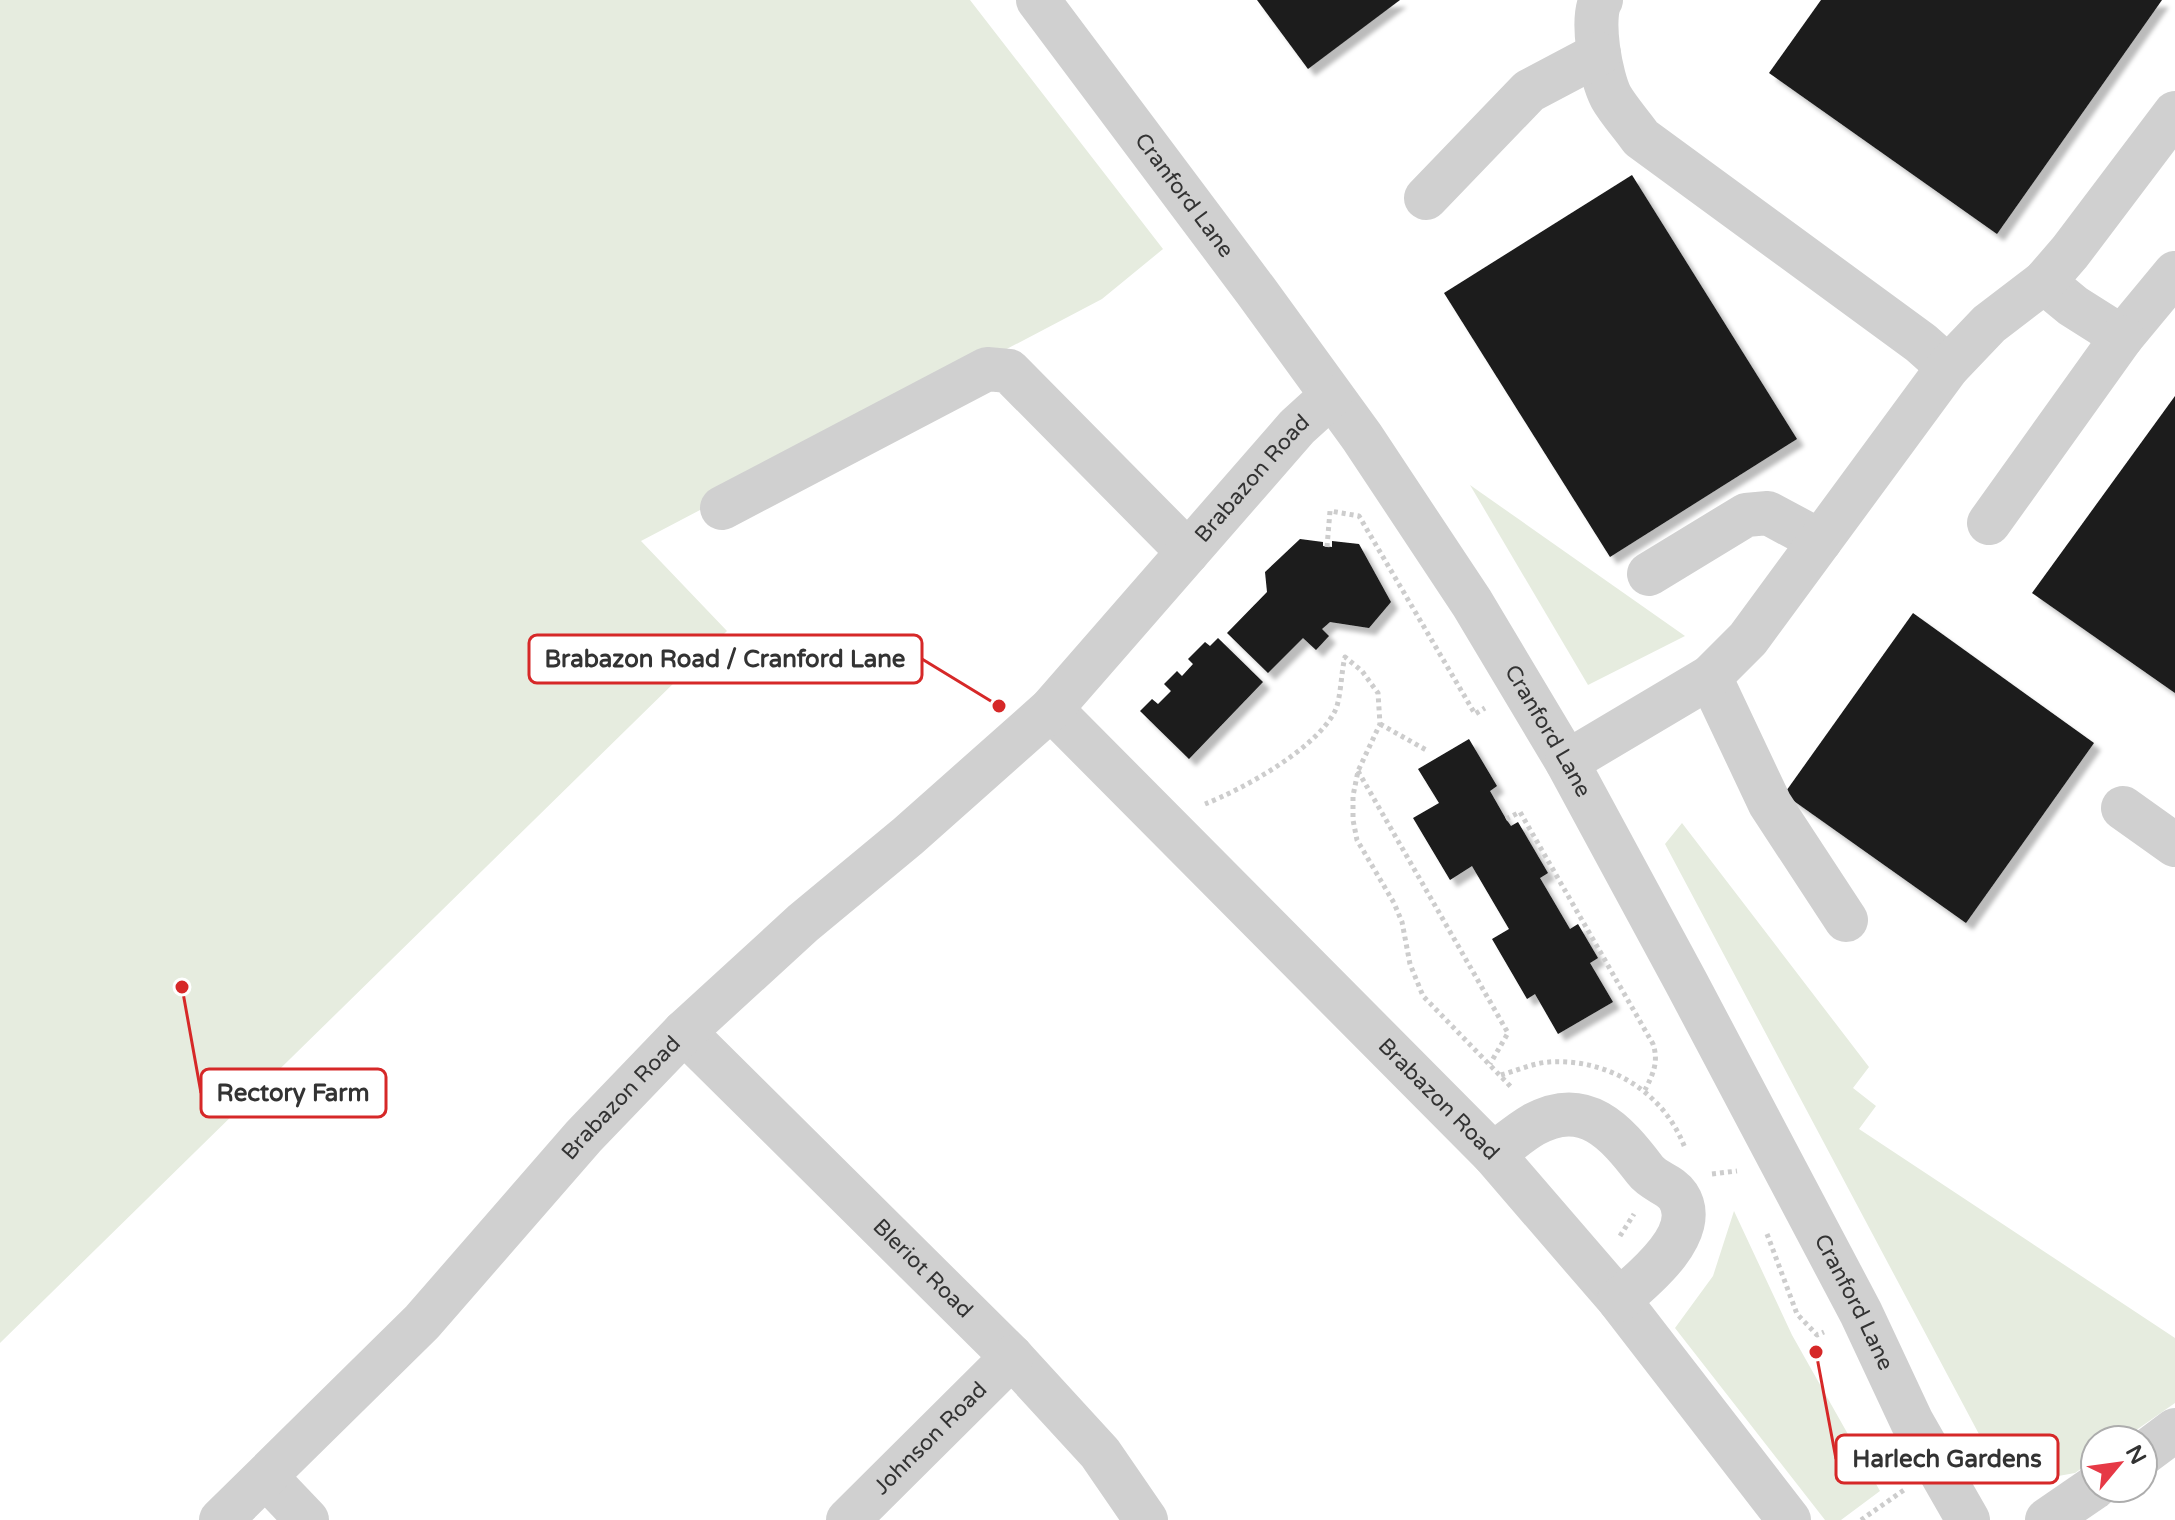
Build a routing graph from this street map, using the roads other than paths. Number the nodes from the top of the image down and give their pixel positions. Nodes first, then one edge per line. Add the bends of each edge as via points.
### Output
1 (1038, 0) edge
2 (1601, 0) edge
3 (1599, 54) junction
4 (2175, 113) edge
5 (1426, 198) dead end
6 (2175, 273) edge
7 (2044, 282) junction
8 (2122, 337) junction
9 (1948, 367) junction
10 (1330, 397) junction
11 (722, 508) dead end
12 (1989, 523) dead end
13 (1820, 541) junction
14 (1188, 552) junction
15 (1649, 574) dead end
16 (1710, 677) junction
17 (1051, 709) junction
18 (1567, 762) junction
19 (2123, 808) dead end
20 (2175, 845) edge
21 (1846, 920) dead end
22 (684, 1032) junction
23 (1493, 1154) junction
24 (1619, 1300) junction
25 (1012, 1357) junction
26 (266, 1477) junction
27 (2079, 1498) edge
28 (221, 1520) edge
29 (307, 1520) edge
30 (848, 1520) edge
31 (1146, 1520) edge
32 (1789, 1520) edge
33 (1968, 1520) edge
34 (2047, 1520) edge

1 - 10 street, Cranford Lane
2 - 3 street
3 - 5 street via 1529,91
3 - 9 street via 1611,96 1641,138
4 - 7 street
6 - 8 street
7 - 8 street
7 - 9 street via 1989,324
8 - 12 street
9 - 13 street
10 - 14 street, Brabazon Road via 1297,427
10 - 18 street, Cranford Lane via 1416,516
11 - 14 street via 987,369 1009,371
13 - 15 street via 1768,513 1746,515
13 - 16 street via 1748,639
14 - 17 street, Brabazon Road
16 - 18 street
16 - 21 street via 1770,804
17 - 22 street, Brabazon Road
17 - 23 street, Brabazon Road
18 - 33 street, Cranford Lane
19 - 20 street
22 - 25 street, Bleriot Road
22 - 26 street, Brabazon Road via 584,1136 422,1322
23 - 24 street, Brabazon Road
23 - 24 street via 1535,1124 1566,1114 1595,1119 1621,1140 1650,1176 1681,1199 1683,1219 1675,1244
24 - 32 street, Brabazon Road
25 - 30 street, Johnson Road
25 - 31 street, Bleriot Road via 1100,1453
26 - 28 street, Brabazon Road
26 - 29 street
27 - 34 street

